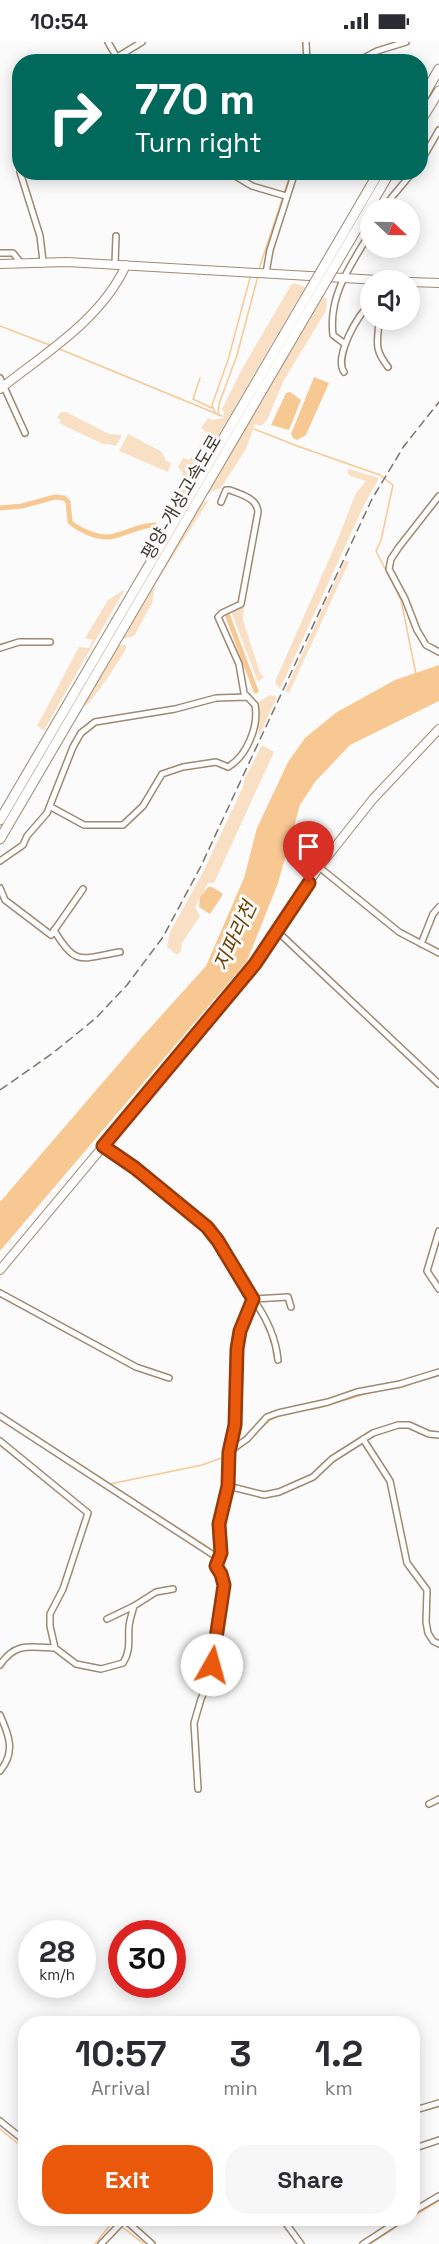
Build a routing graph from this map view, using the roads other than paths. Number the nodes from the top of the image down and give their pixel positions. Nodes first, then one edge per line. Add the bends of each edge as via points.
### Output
1 (142, 42) edge
2 (406, 42) edge
3 (120, 54) edge
4 (371, 54) edge
5 (439, 69) edge
6 (428, 88) edge
7 (439, 91) edge
8 (428, 109) edge
9 (439, 130) edge
10 (428, 149) edge
11 (23, 180) edge
12 (242, 180) edge
13 (291, 180) edge
14 (375, 180) edge
15 (385, 180) edge
16 (406, 180) edge
17 (284, 195) junction
18 (391, 198) edge
19 (117, 236) dead end
20 (360, 249) edge
21 (0, 253) edge
22 (43, 261) junction
23 (21, 263) junction
24 (0, 264) edge
25 (115, 264) junction
26 (126, 265) junction
27 (261, 273) junction
28 (343, 278) junction
29 (360, 279) edge
30 (420, 282) edge
31 (439, 283) edge
32 (305, 307) junction
33 (360, 317) edge
34 (378, 330) edge
35 (345, 344) junction
36 (387, 367) dead end
37 (344, 372) dead end
38 (1, 384) edge
39 (25, 433) dead end
40 (439, 496) edge
41 (220, 502) dead end
42 (50, 642) dead end
43 (0, 648) edge
44 (439, 652) edge
45 (247, 697) junction
46 (439, 729) edge
47 (51, 807) junction
48 (0, 820) edge
49 (0, 839) edge
50 (0, 861) edge
51 (320, 867) junction
52 (0, 888) edge
53 (83, 889) dead end
54 (2, 901) edge
55 (439, 907) edge
56 (54, 930) junction
57 (277, 931) junction
58 (421, 944) junction
59 (120, 952) dead end
60 (439, 953) edge
61 (439, 1084) edge
62 (103, 1146) junction
63 (439, 1231) edge
64 (0, 1270) edge
65 (439, 1288) edge
66 (0, 1293) edge
67 (253, 1299) junction
68 (291, 1307) dead end
69 (278, 1360) dead end
70 (439, 1372) edge
71 (169, 1378) dead end
72 (0, 1416) edge
73 (439, 1435) edge
74 (363, 1439) junction
75 (0, 1441) edge
76 (229, 1454) junction
77 (228, 1486) junction
78 (218, 1558) junction
79 (173, 1589) dead end
80 (134, 1606) junction
81 (107, 1619) dead end
82 (439, 1644) edge
83 (55, 1648) junction
84 (0, 1665) edge
85 (0, 1714) edge
86 (0, 1771) edge
87 (198, 1789) dead end
88 (439, 1799) edge
89 (429, 1804) dead end
90 (439, 2103) edge
91 (420, 2108) edge
92 (0, 2121) edge
93 (18, 2136) edge
94 (439, 2140) edge
95 (420, 2146) edge
96 (439, 2196) edge
97 (420, 2207) edge
98 (119, 2226) edge
99 (128, 2226) edge
100 (288, 2226) edge
101 (391, 2226) edge
102 (101, 2244) edge
103 (152, 2244) edge
104 (301, 2244) edge
105 (363, 2244) edge

1 - 3 street
2 - 4 street
5 - 6 highway
7 - 8 highway
9 - 10 street
11 - 22 street via 40,236
12 - 17 street
13 - 17 street
14 - 32 highway, 평양-개성고속도로, bridge
15 - 32 highway, 평양-개성고속도로, bridge
16 - 18 street
17 - 27 street
19 - 25 street
20 - 28 street
21 - 23 street via 13,253
22 - 23 main road
22 - 25 main road
23 - 24 main road
25 - 26 main road
26 - 27 main road
26 - 38 main road via 90,317
27 - 28 main road
28 - 29 main road
28 - 35 street via 336,296 333,331 336,339
30 - 31 main road
32 - 48 highway, 평양-개성고속도로
32 - 49 highway, 평양-개성고속도로
33 - 35 street
34 - 36 street via 377,351
35 - 37 street via 341,367
38 - 39 street
40 - 44 street via 399,547 389,569 426,645
41 - 45 street via 226,490 230,490 254,502 258,512 241,604 218,617
42 - 43 street via 20,642
45 - 47 street via 216,698 176,709 95,722 81,733 73,747
45 - 47 street via 255,705 254,726 250,741 232,765 223,767 216,762 162,774 143,806 123,825 84,825
46 - 51 main road via 373,799
47 - 50 street via 23,845
51 - 57 main road
51 - 58 street via 399,932
52 - 54 street
53 - 56 street
54 - 56 street via 51,935
55 - 58 street
56 - 59 street via 67,951 78,958
57 - 61 street
57 - 62 main road via 255,964
58 - 60 street
62 - 64 main road
62 - 67 street via 207,1227
63 - 65 street via 427,1271
66 - 71 street via 136,1367
67 - 68 street via 288,1297
67 - 69 street via 264,1314
67 - 76 street via 237,1349 235,1425
70 - 76 street via 278,1413 267,1418
72 - 78 street
73 - 74 street via 398,1425
74 - 77 street via 313,1477 279,1492 264,1495
74 - 82 street via 390,1481 407,1563 427,1590 428,1633
75 - 83 street via 88,1513 63,1589 50,1614
76 - 77 street
77 - 78 street via 219,1524
78 - 87 street via 216,1566 224,1585 212,1673 194,1723
79 - 80 street via 156,1592
80 - 81 street
80 - 83 street via 129,1625 130,1647 123,1663 101,1669 82,1667
83 - 84 street via 23,1647 9,1653
85 - 86 street via 11,1749
88 - 89 street
90 - 91 street
92 - 93 street
94 - 95 street
96 - 97 street
98 - 102 street
99 - 103 street
100 - 104 street
101 - 105 street

